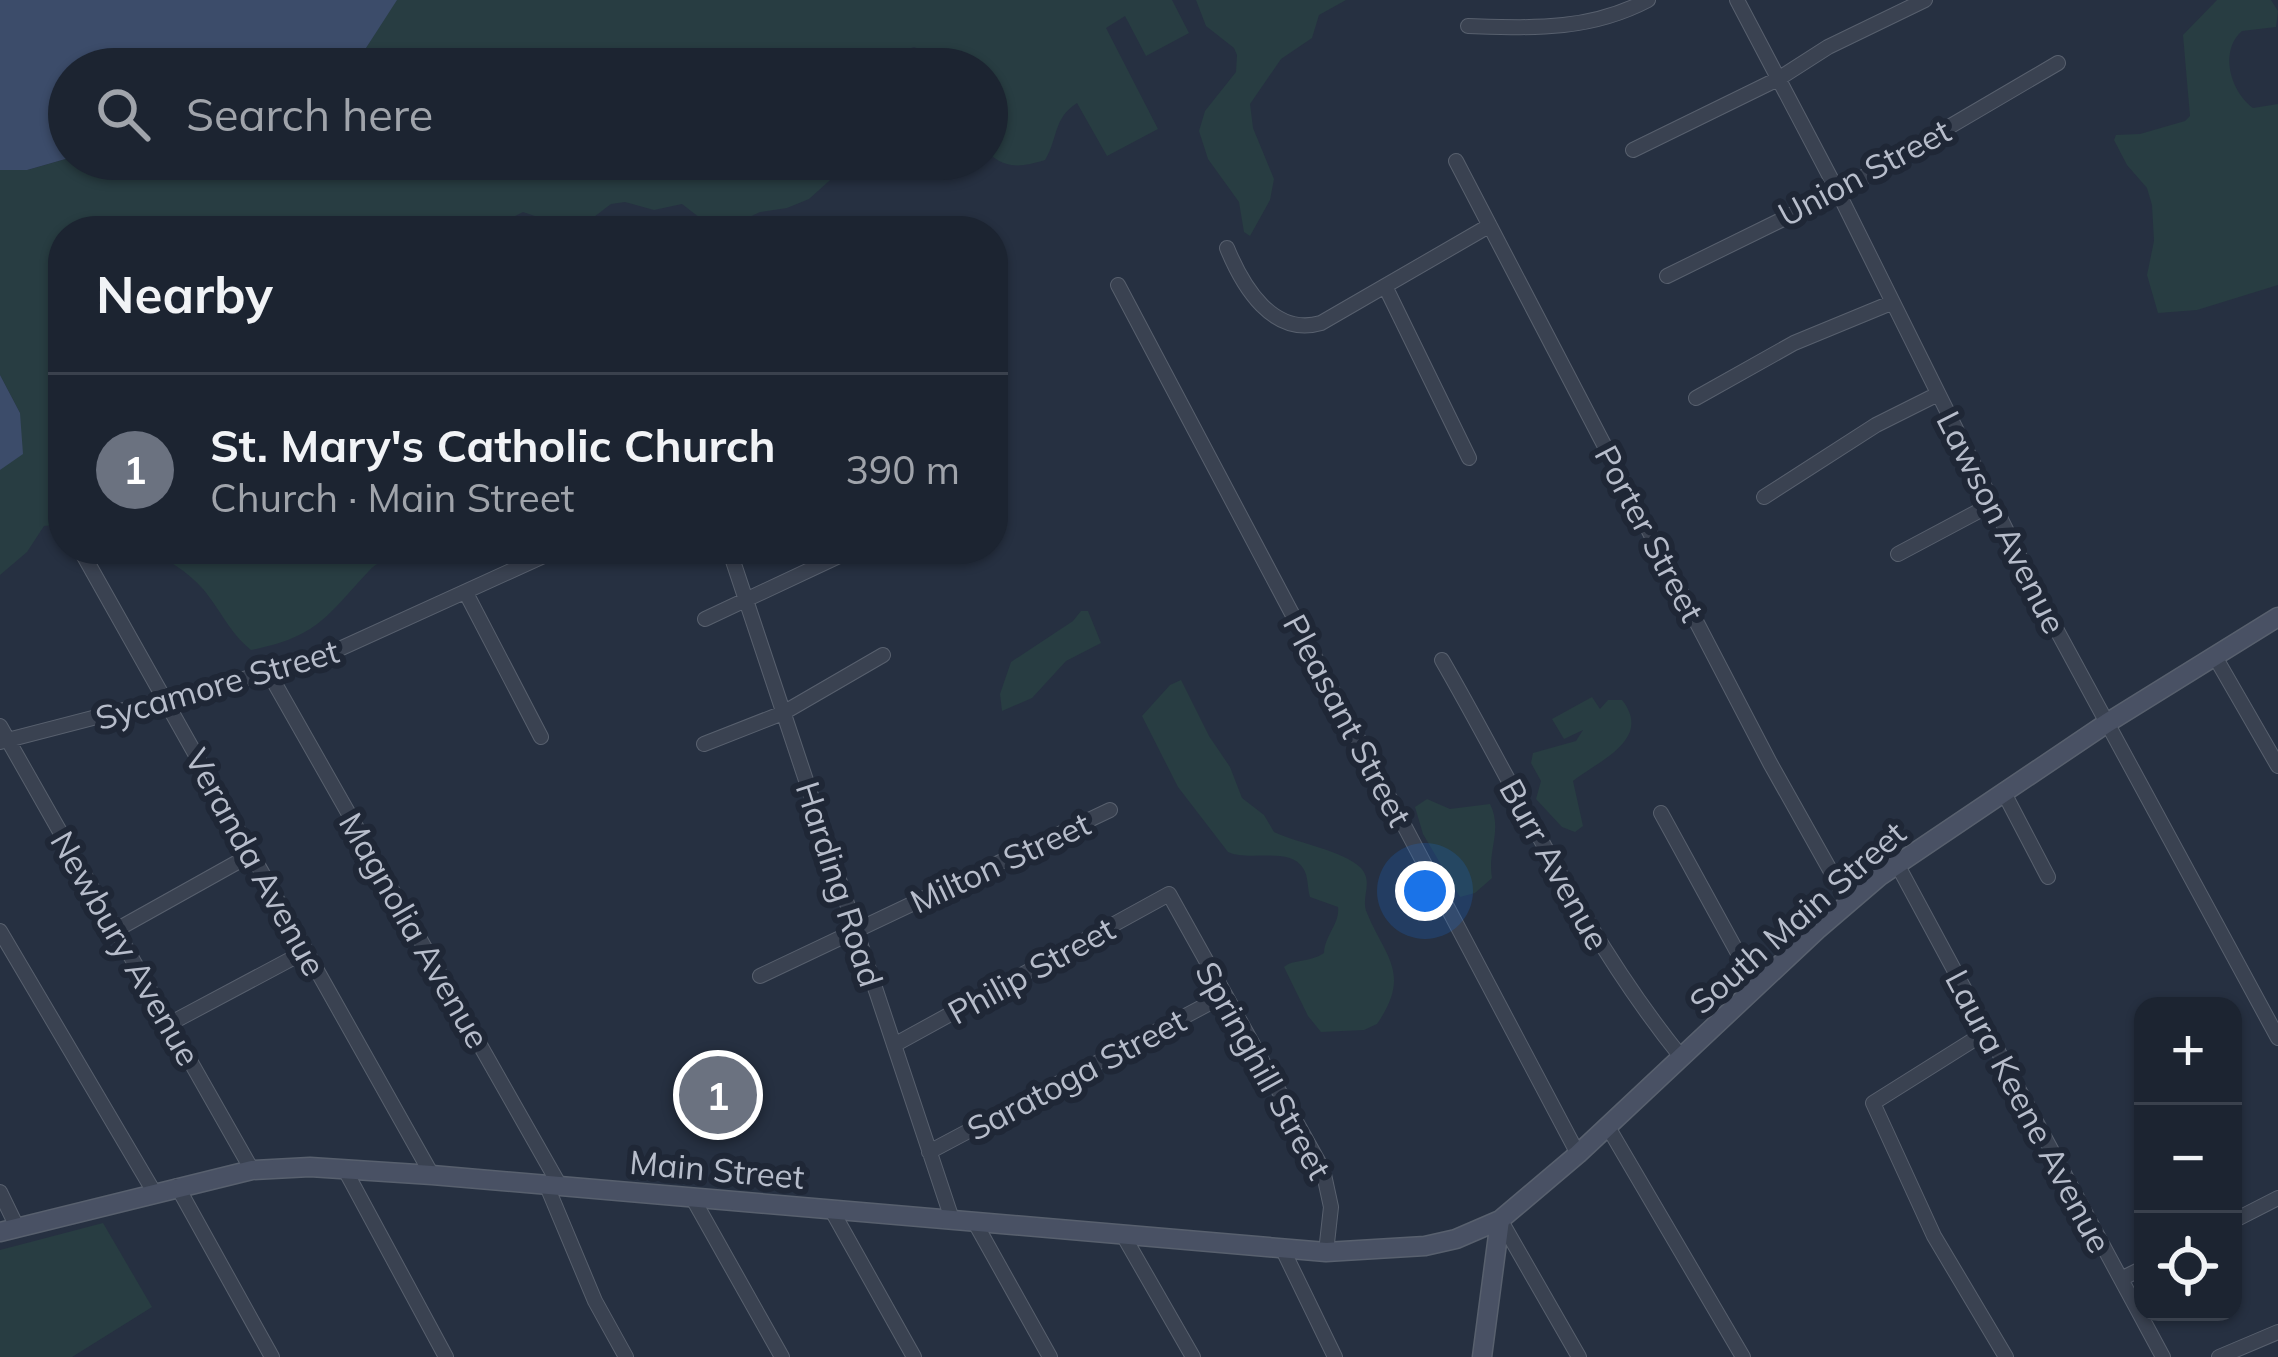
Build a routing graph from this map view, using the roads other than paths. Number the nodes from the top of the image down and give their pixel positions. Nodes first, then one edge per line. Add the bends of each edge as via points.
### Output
1 (1648, 0) edge
2 (1737, 0) edge
3 (1925, 0) edge
4 (1468, 26) dead end
5 (2058, 63) dead end
6 (1778, 79) junction
7 (1633, 150) dead end
8 (1456, 161) dead end
9 (1838, 192) junction
10 (1487, 227) junction
11 (1227, 248) dead end
12 (1667, 276) dead end
13 (1118, 285) dead end
14 (1385, 286) junction
15 (1891, 303) junction
16 (1938, 394) junction
17 (1696, 398) dead end
18 (1469, 458) dead end
19 (1764, 497) dead end
20 (1992, 504) junction
21 (1898, 554) dead end
22 (88, 564) edge
23 (527, 564) edge
24 (734, 564) edge
25 (822, 564) edge
26 (466, 593) junction
27 (746, 600) junction
28 (2278, 617) edge
29 (705, 619) dead end
30 (883, 655) dead end
31 (2214, 655) junction
32 (1442, 660) dead end
33 (270, 675) junction
34 (165, 701) junction
35 (783, 712) junction
36 (2107, 723) junction
37 (3, 736) edge
38 (542, 737) dead end
39 (704, 744) dead end
40 (2278, 766) edge
41 (2003, 791) junction
42 (1110, 810) dead end
43 (1661, 813) dead end
44 (252, 854) junction
45 (1897, 864) junction
46 (2048, 877) dead end
47 (1168, 894) joint
48 (1848, 902) junction
49 (116, 930) junction
50 (856, 931) junction
51 (0, 932) edge
52 (306, 951) junction
53 (760, 976) dead end
54 (1757, 988) junction
55 (1223, 996) junction
56 (169, 1024) junction
57 (1986, 1032) junction
58 (2278, 1038) edge
59 (894, 1045) junction
60 (1682, 1058) junction
61 (1608, 1127) junction
62 (929, 1152) junction
63 (1579, 1154) junction
64 (252, 1170) junction
65 (345, 1170) junction
66 (432, 1175) junction
67 (553, 1185) junction
68 (177, 1186) junction
69 (0, 1192) edge
70 (154, 1192) junction
71 (692, 1197) junction
72 (2278, 1198) edge
73 (831, 1209) junction
74 (2242, 1216) edge
75 (952, 1219) junction
76 (1501, 1220) junction
77 (974, 1221) junction
78 (9, 1230) edge
79 (1123, 1235) junction
80 (1435, 1244) joint
81 (1282, 1248) junction
82 (1326, 1252) junction
83 (2134, 1272) edge
84 (2121, 1279) junction
85 (2278, 1332) edge
86 (272, 1357) edge
87 (446, 1357) edge
88 (626, 1357) edge
89 (782, 1357) edge
90 (914, 1357) edge
91 (1050, 1357) edge
92 (1192, 1357) edge
93 (1335, 1357) edge
94 (1482, 1357) edge
95 (1579, 1357) edge
96 (1743, 1357) edge
97 (2006, 1357) edge
98 (2163, 1357) edge
99 (2219, 1357) edge

1 - 4 street via 1556,28
2 - 6 street, Lawson Avenue
3 - 6 street
5 - 9 street, Union Street
6 - 7 street
6 - 9 street, Lawson Avenue
8 - 10 street, Porter Street
9 - 12 street, Union Street
9 - 15 street, Lawson Avenue
10 - 14 street
10 - 48 street, Porter Street
11 - 14 street via 1261,304 1304,328
13 - 63 street, Pleasant Street
14 - 18 street
15 - 16 street, Lawson Avenue
15 - 17 street via 1795,343
16 - 19 street
16 - 20 street, Lawson Avenue
20 - 21 street
20 - 36 street, Lawson Avenue
22 - 34 street, Veranda Avenue
23 - 26 street, Sycamore Street
24 - 27 street, Harding Road
25 - 27 street
26 - 33 street, Sycamore Street
26 - 38 street
27 - 29 street
27 - 35 street, Harding Road
28 - 31 main road, South Main Street
30 - 35 street
31 - 36 main road, South Main Street
31 - 40 street
32 - 60 street, Burr Avenue via 1586,923
33 - 34 street, Sycamore Street
33 - 67 street, Magnolia Avenue
34 - 37 street, Sycamore Street
34 - 44 street, Veranda Avenue
35 - 39 street
35 - 50 street, Harding Road
36 - 41 main road, South Main Street
36 - 58 street, Lawson Avenue
37 - 49 street, Newbury Avenue
41 - 45 main road, South Main Street
41 - 46 street
42 - 50 street, Milton Street
43 - 54 street
44 - 49 street
44 - 52 street, Veranda Avenue
45 - 48 main road, South Main Street
45 - 57 street, Laura Keene Avenue
47 - 55 street, Springhill Street
47 - 59 street, Philip Street
48 - 54 main road, South Main Street
49 - 56 street, Newbury Avenue
50 - 53 street, Milton Street
50 - 59 street, Harding Road
51 - 70 street
52 - 56 street
52 - 66 street, Veranda Avenue
54 - 60 main road, South Main Street
55 - 62 street, Saratoga Street
55 - 82 street, Springhill Street via 1330,1185
56 - 64 street, Newbury Avenue
57 - 84 street, Laura Keene Avenue
57 - 97 street via 1873,1104 1934,1236
59 - 62 street, Harding Road
60 - 61 main road, South Main Street
61 - 63 main road, South Main Street
61 - 96 street
62 - 75 street, Harding Road
63 - 76 main road, South Main Street
64 - 65 main road, Main Street
64 - 68 main road, Main Street
65 - 66 main road, Main Street
65 - 87 street
66 - 67 main road, Main Street
67 - 71 main road, Main Street
67 - 88 street, Magnolia Avenue via 595,1301
68 - 70 main road, Main Street
68 - 86 street
69 - 78 street
70 - 78 main road, Main Street
71 - 73 main road, Main Street
71 - 89 street
72 - 74 street
73 - 75 main road, Main Street
73 - 90 street
75 - 77 main road, Main Street
76 - 80 main road, South Main Street
76 - 94 main road
76 - 95 street
77 - 79 main road, Main Street
77 - 91 street
79 - 81 main road, Main Street
79 - 92 street
80 - 82 main road, Main Street
81 - 82 main road, Main Street
81 - 93 street
83 - 84 street
84 - 98 street, Laura Keene Avenue
85 - 99 street

